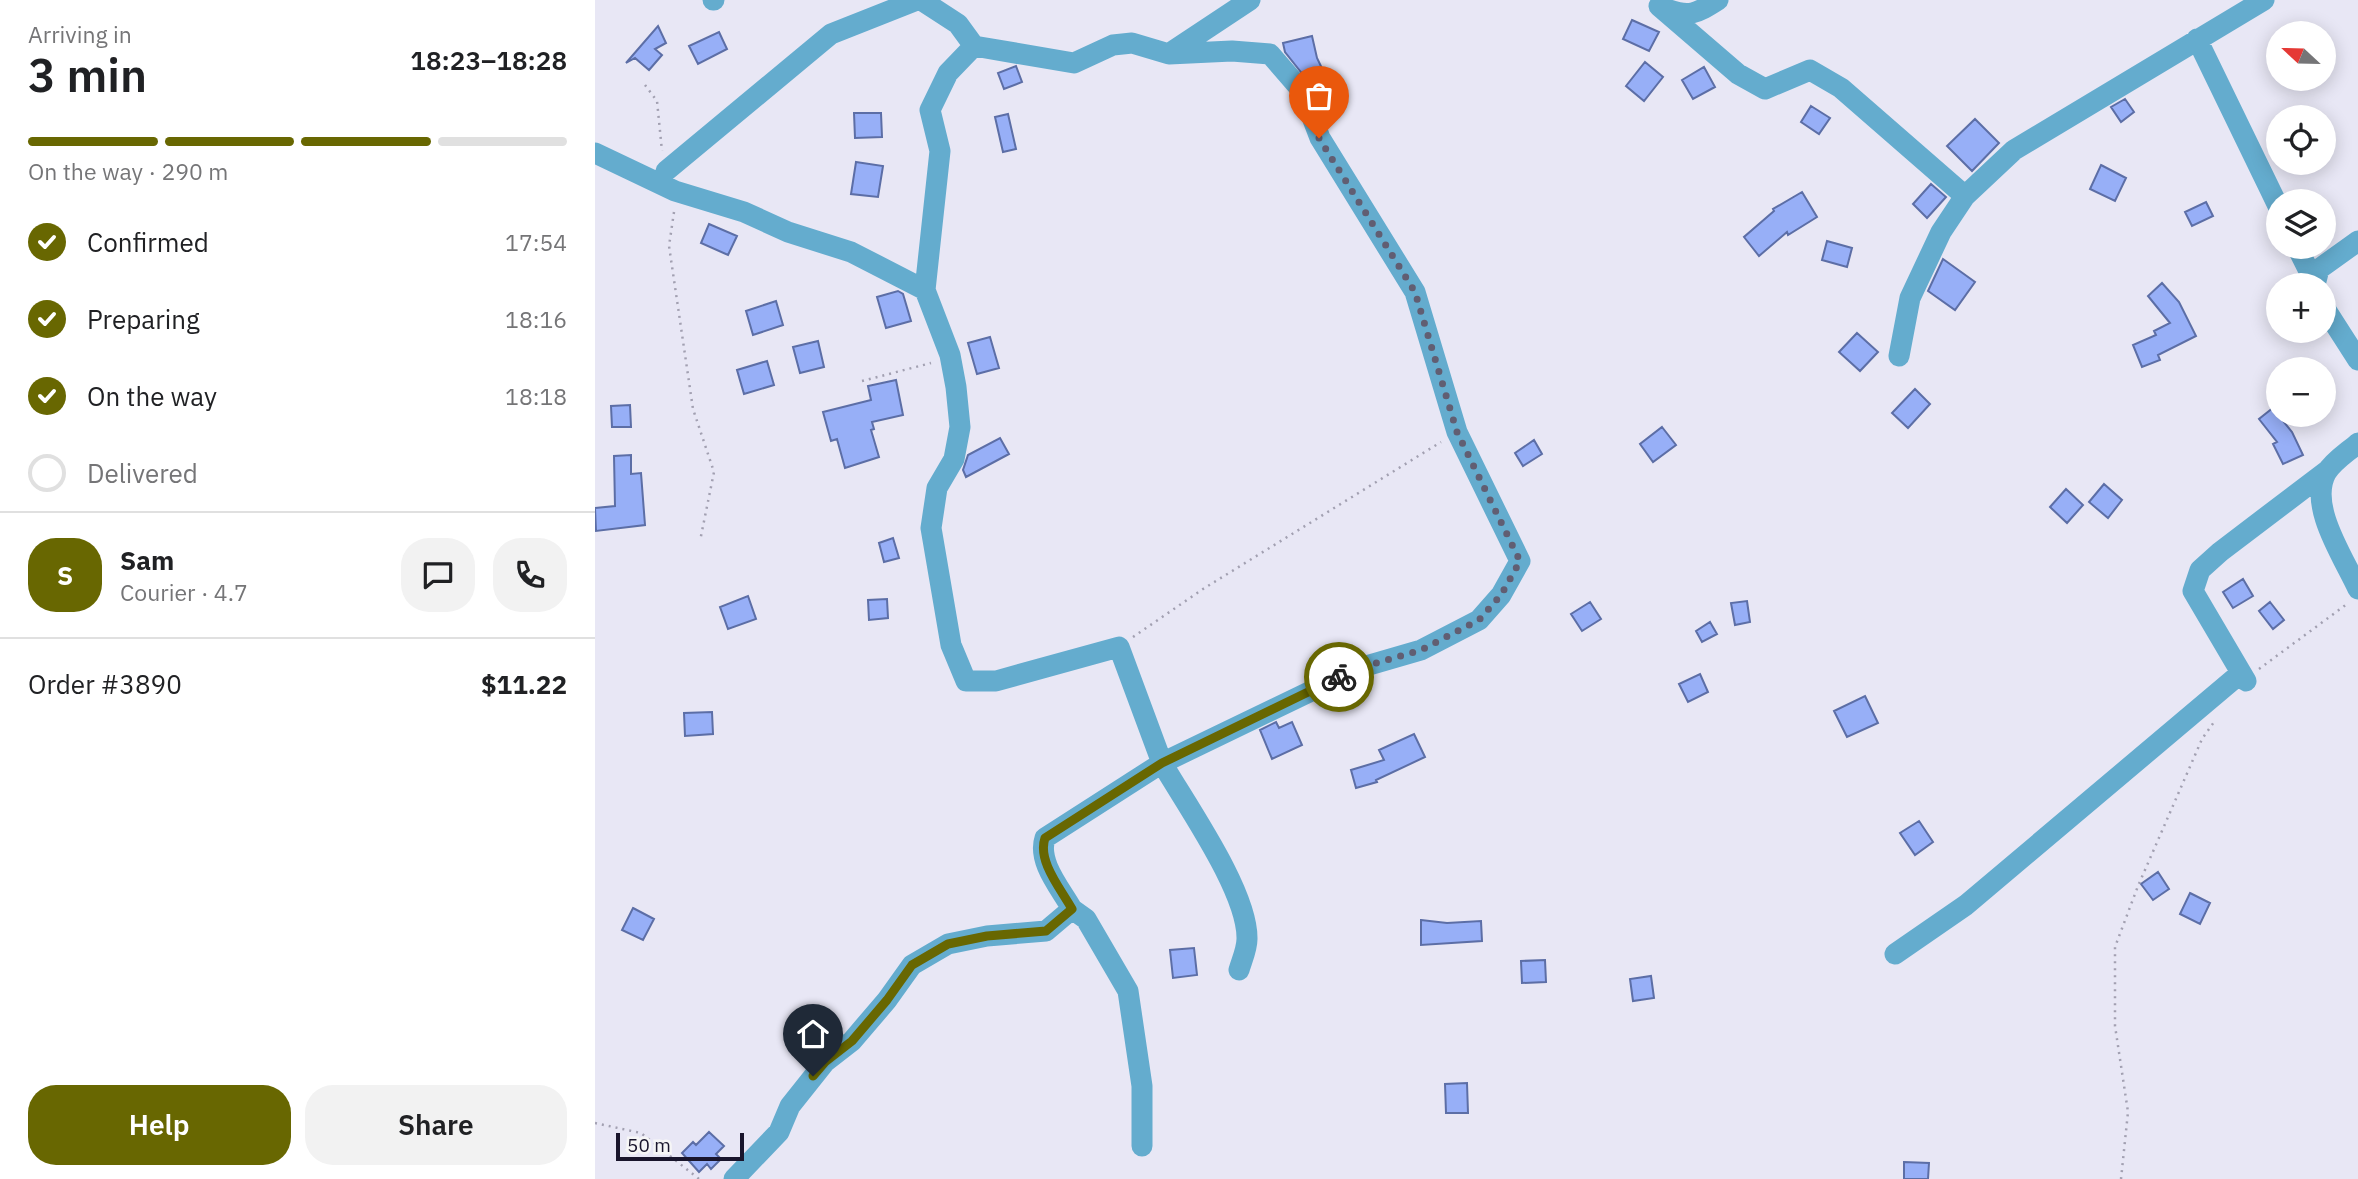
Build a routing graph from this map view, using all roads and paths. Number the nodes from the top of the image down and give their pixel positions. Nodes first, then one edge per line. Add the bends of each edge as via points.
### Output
1 (919, 0) edge
2 (1250, 0) edge
3 (1718, 0) edge
4 (2264, 0) edge
5 (1657, 3) edge
6 (2197, 39) junction
7 (974, 47) junction
8 (1168, 54) junction
9 (645, 85) dead end
10 (595, 153) edge
11 (666, 171) joint
12 (2270, 189) edge
13 (675, 191) junction
14 (1965, 196) junction
15 (2358, 241) edge
16 (2318, 273) edge
17 (925, 290) junction
18 (2336, 326) edge
19 (950, 355) junction
20 (1899, 356) dead end
21 (2358, 360) edge
22 (862, 381) dead end
23 (1457, 432) junction
24 (2358, 443) edge
25 (2328, 470) junction
26 (700, 541) dead end
27 (2353, 597) edge
28 (1119, 647) junction
29 (2243, 677) junction
30 (2216, 719) dead end
31 (1162, 763) junction
32 (1072, 909) junction
33 (1895, 954) dead end
34 (1239, 970) dead end
35 (595, 1123) edge
36 (1142, 1146) dead end
37 (699, 1179) edge
38 (734, 1179) edge
39 (2121, 1179) edge

1 - 7 street via 958,24
1 - 11 street via 831,34
2 - 8 street
3 - 5 street via 1697,13 1680,15
4 - 6 street
5 - 14 street via 1738,74 1765,89 1810,70 1841,88
6 - 12 street
6 - 14 street via 2014,150
7 - 8 street via 1074,63 1113,45 1132,43
7 - 17 street via 948,73 930,110 940,151
8 - 23 street via 1270,54 1301,91 1319,138 1415,292
9 - 11 path via 657,101
10 - 13 street
13 - 17 street via 842,248
13 - 26 path via 669,246 693,409 713,472
14 - 20 street via 1941,232 1910,298
15 - 16 street
17 - 19 street
18 - 21 street
19 - 22 path
19 - 28 street via 960,427 954,459 937,488 931,528 951,645 965,681 996,681
23 - 28 path via 1203,589
23 - 31 street via 1520,561 1501,595 1479,620 1421,650 1359,668
24 - 25 street
25 - 27 street via 2320,487 2321,509
25 - 29 street via 2200,570 2193,591
27 - 29 path
28 - 31 street
29 - 33 street via 1966,905
30 - 39 path via 2202,739 2115,947 2115,1026 2128,1112
31 - 32 street via 1045,838 1041,848 1046,862
31 - 34 street via 1235,888 1248,940
32 - 36 street via 1086,919 1128,991 1142,1086
32 - 38 street via 1046,931 948,944 912,965 852,1041 825,1062 790,1106 779,1132
35 - 37 path via 641,1133

